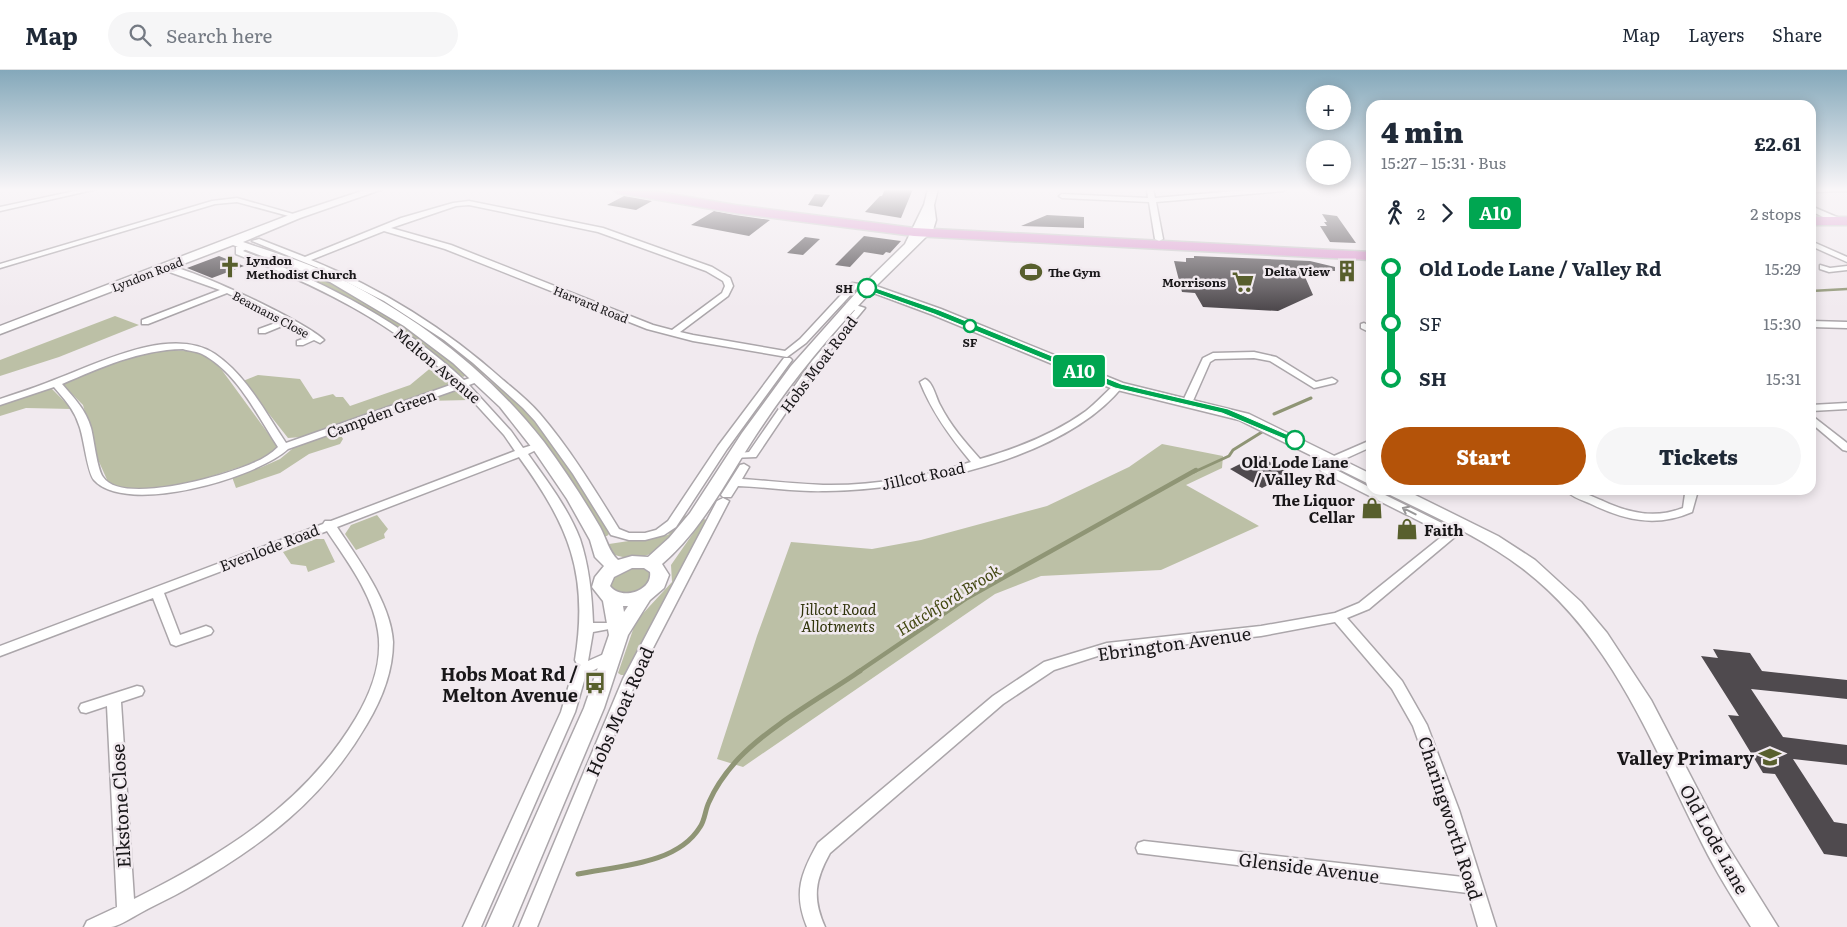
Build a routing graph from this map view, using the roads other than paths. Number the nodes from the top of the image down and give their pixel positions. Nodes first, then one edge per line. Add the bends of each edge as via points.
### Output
1 (126, 229) edge
2 (273, 229) edge
3 (381, 229) edge
4 (386, 229) edge
5 (595, 229) edge
6 (922, 229) junction
7 (1160, 229) edge
8 (1163, 242) junction
9 (249, 243) junction
10 (1816, 245) edge
11 (1366, 249) edge
12 (1366, 256) edge
13 (1847, 260) edge
14 (308, 263) junction
15 (0, 266) edge
16 (164, 267) junction
17 (1823, 267) dead end
18 (1847, 268) edge
19 (867, 288) junction
20 (228, 290) junction
21 (849, 306) junction
22 (288, 321) junction
23 (145, 322) dead end
24 (1816, 324) edge
25 (1847, 325) edge
26 (0, 330) edge
27 (262, 331) dead end
28 (674, 333) junction
29 (300, 343) dead end
30 (808, 344) junction
31 (790, 360) junction
32 (479, 378) junction
33 (1332, 381) dead end
34 (925, 382) dead end
35 (56, 383) junction
36 (464, 383) junction
37 (1118, 386) junction
38 (0, 402) edge
39 (1187, 402) junction
40 (1847, 406) edge
41 (1816, 408) edge
42 (1816, 422) edge
43 (1366, 445) edge
44 (539, 446) junction
45 (284, 447) junction
46 (1847, 448) edge
47 (524, 452) junction
48 (1332, 459) junction
49 (739, 462) junction
50 (977, 463) junction
51 (1366, 477) edge
52 (735, 482) junction
53 (1366, 488) edge
54 (1382, 495) edge
55 (1400, 495) edge
56 (1582, 495) edge
57 (1692, 495) edge
58 (329, 524) junction
59 (1458, 529) junction
60 (621, 535) junction
61 (599, 540) junction
62 (651, 564) junction
63 (615, 567) junction
64 (157, 591) junction
65 (644, 595) junction
66 (612, 598) junction
67 (1338, 617) junction
68 (587, 628) junction
69 (206, 631) dead end
70 (612, 638) junction
71 (0, 651) edge
72 (581, 665) junction
73 (137, 691) dead end
74 (114, 700) junction
75 (86, 708) dead end
76 (1144, 848) dead end
77 (1474, 886) junction
78 (126, 912) junction
79 (93, 927) edge
80 (472, 927) edge
81 (499, 927) edge
82 (528, 927) edge
83 (816, 927) edge
84 (1487, 927) edge
85 (1765, 927) edge

1 - 15 street
2 - 9 street, Lyndon Road
3 - 14 street
4 - 28 street, Harvard Road via 448,247 601,309
5 - 28 street via 662,251 720,274 727,280 729,286 725,294
6 - 8 highway
6 - 8 highway via 1046,240
6 - 19 street, Hobs Moat Road
7 - 8 street
8 - 11 highway
8 - 12 highway via 1206,248
9 - 14 street, Melton Avenue
9 - 16 street, Lyndon Road
9 - 36 street, Melton Avenue via 238,249 239,252 303,276 381,318
10 - 13 street
14 - 32 street, Melton Avenue via 408,323
14 - 60 street, Melton Avenue via 388,298 445,334 491,373 538,418 615,532
16 - 20 street, Beamans Close
16 - 26 street, Lyndon Road
17 - 18 street via 1829,270
19 - 21 street, Hobs Moat Road
19 - 30 street, Hobs Moat Road via 855,285 834,305
19 - 37 street via 937,312
20 - 22 street, Beamans Close
20 - 23 street, Beamans Close
21 - 30 street, Hobs Moat Road
21 - 49 street, Hobs Moat Road via 861,308 815,363 752,455
22 - 27 street
22 - 29 street, Beamans Close via 317,338
24 - 25 street
28 - 31 street, Harvard Road
30 - 31 street, Hobs Moat Road
31 - 49 street, Hobs Moat Road
31 - 60 street, Hobs Moat Road via 722,448 672,524 660,534
32 - 36 street, Campden Green
32 - 44 street, Melton Avenue
33 - 39 street via 1314,385 1273,359 1254,355 1213,356 1206,360
34 - 50 street via 942,420
35 - 38 street
35 - 45 street via 148,350 175,347 201,350 234,376
35 - 45 street, Campden Green via 78,409 97,477 120,490 138,493 180,488 268,462
36 - 45 street, Campden Green
36 - 47 street, Melton Avenue
37 - 39 street
37 - 50 street, Jillcot Road via 1091,412 1062,431 1024,448
39 - 48 street via 1244,417
40 - 41 street
42 - 46 street
43 - 48 street
44 - 47 street, Evenlode Road
44 - 61 street, Melton Avenue
47 - 58 street, Evenlode Road
47 - 68 street, Melton Avenue via 556,502 577,548 586,591
48 - 51 street
53 -> 48 street, Old Lode Lane via 1326,470 1320,464
49 - 52 street, Hobs Moat Road
49 - 62 street, Hobs Moat Road via 689,527 667,552
50 - 52 street, Jillcot Road via 946,473 882,485 824,488
52 - 82 street, Hobs Moat Road via 630,679
59 -> 54 street, Old Lode Lane
55 - 59 street, Old Lode Lane
56 - 57 street via 1620,512 1659,518 1676,517 1688,510
58 - 64 street, Evenlode Road
58 - 78 street via 377,608 385,631 385,658 380,681 360,725 346,747 296,804 186,881
59 - 67 street, Ebrington Avenue via 1364,606
59 - 85 street, Old Lode Lane via 1524,560 1569,600 1601,639 1641,700 1718,851
60 - 61 street
61 - 63 street, Melton Avenue via 604,556
62 - 63 street via 635,561
62 - 65 street via 659,571 660,579 654,589
63 - 66 street via 605,575 601,584 604,592
64 - 69 street via 176,641
64 - 71 street, Evenlode Road
65 - 66 street via 629,600
65 - 70 street, Hobs Moat Road
66 - 70 street, Hobs Moat Road
67 - 77 street, Charingworth Road via 1398,685 1420,725 1452,810
67 - 83 street, Ebrington Avenue via 1261,631 1107,648 1049,666 998,700 824,848 812,868 806,893 810,917
68 - 70 street
68 - 72 street, Melton Avenue
70 - 72 street
70 - 81 street, Hobs Moat Road via 594,708
72 - 80 street, Melton Avenue via 568,712
73 - 74 street
74 - 75 street
74 - 78 street, Elkstone Close
76 - 77 street, Glenside Avenue
77 - 84 street, Charingworth Road
78 - 79 street

